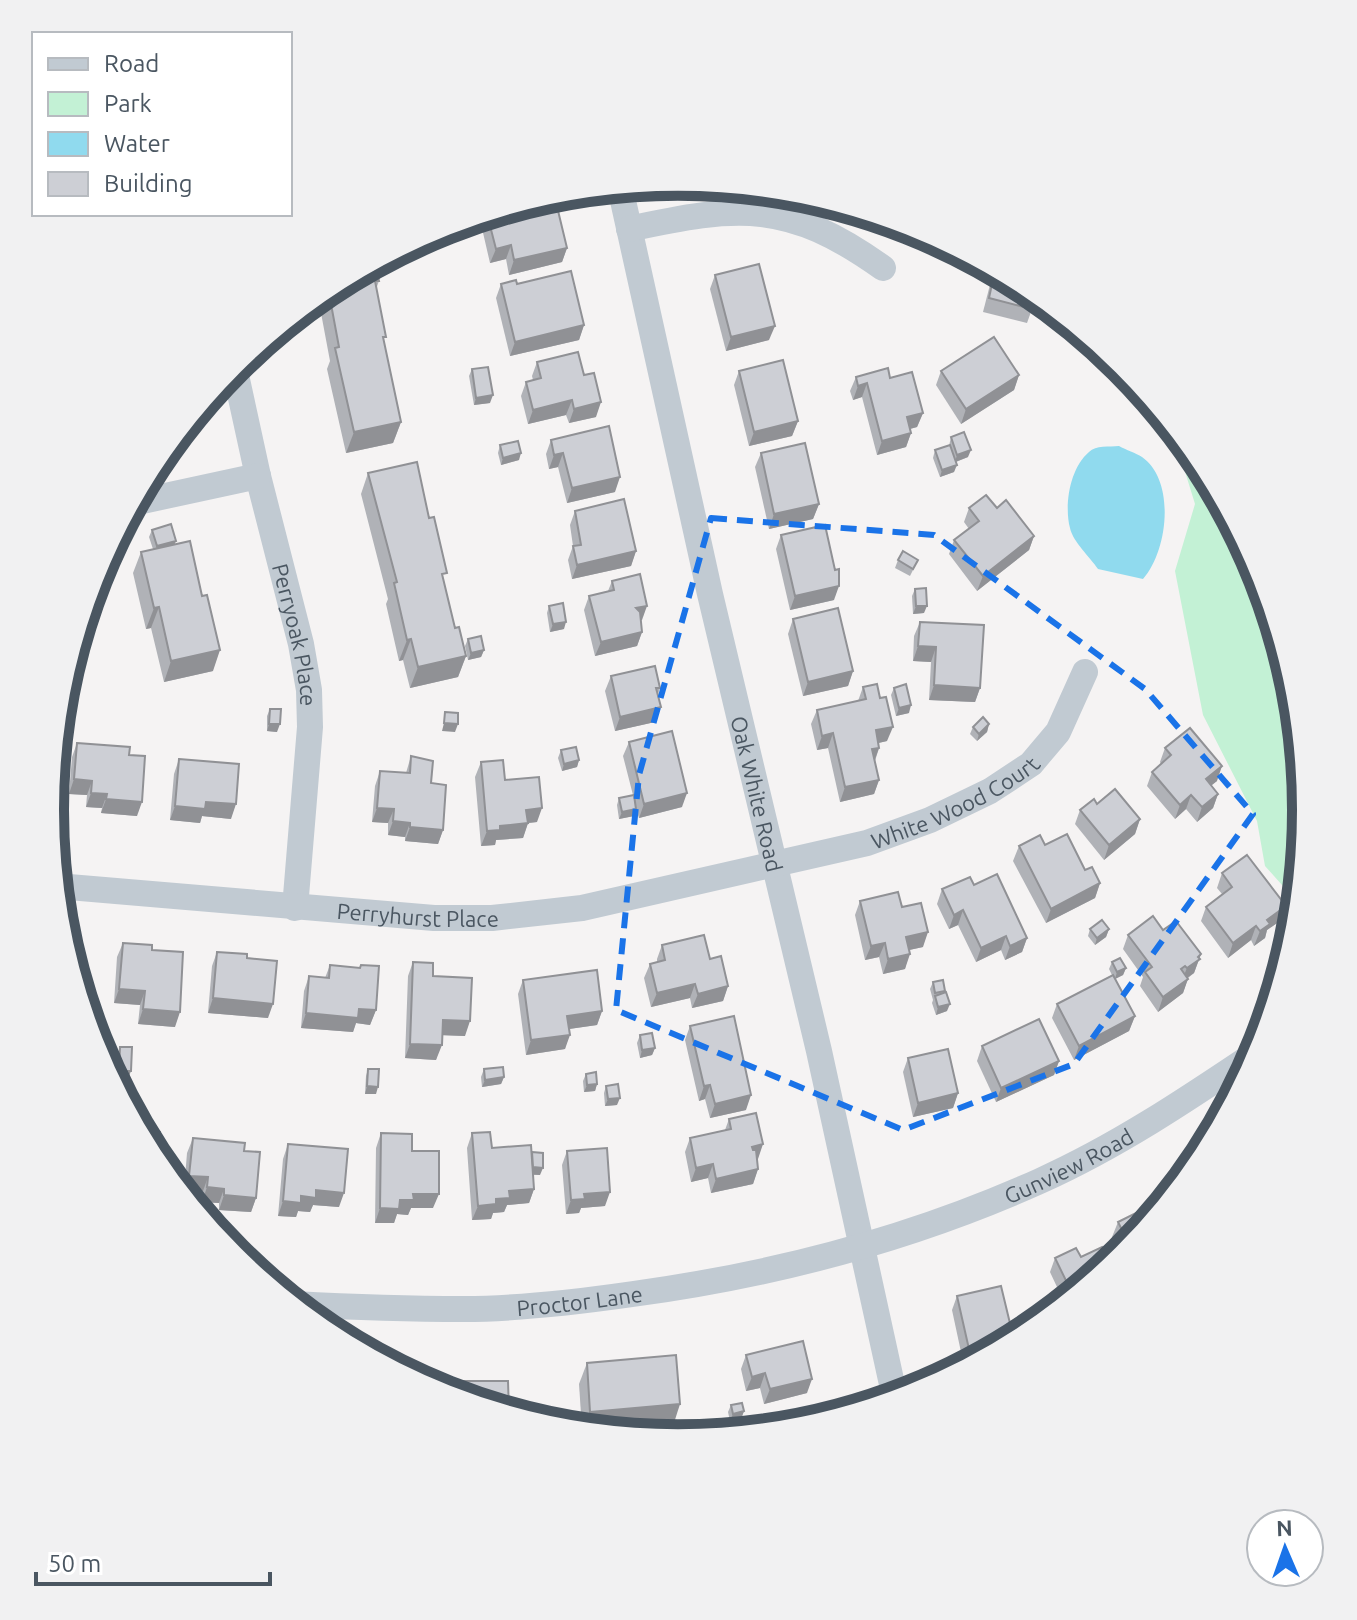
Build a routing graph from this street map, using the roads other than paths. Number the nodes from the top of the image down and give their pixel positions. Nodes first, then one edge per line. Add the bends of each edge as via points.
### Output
1 (622, 199) edge
2 (629, 229) junction
3 (883, 268) dead end
4 (237, 382) edge
5 (258, 476) junction
6 (148, 500) edge
7 (1085, 672) dead end
8 (773, 862) junction
9 (69, 887) edge
10 (295, 908) junction
11 (1237, 1066) edge
12 (861, 1248) junction
13 (313, 1305) edge
14 (892, 1386) edge

1 - 2 street, Oak White Road
2 - 3 street via 726,212 777,215 848,243
2 - 8 street, Oak White Road
4 - 5 street, Perryoak Place
5 - 6 street
5 - 10 street, Perryoak Place via 309,690
7 - 8 street, White Wood Court via 1058,732 1031,764 990,791 867,843
8 - 10 street, Perryhurst Place via 543,914 434,918
8 - 12 street, Oak White Road
9 - 10 street, Perryhurst Place
11 - 12 street, Gunview Road via 1116,1142 1042,1180
12 - 13 street, Proctor Lane via 672,1289 572,1303 466,1309
12 - 14 street, Oak White Road

